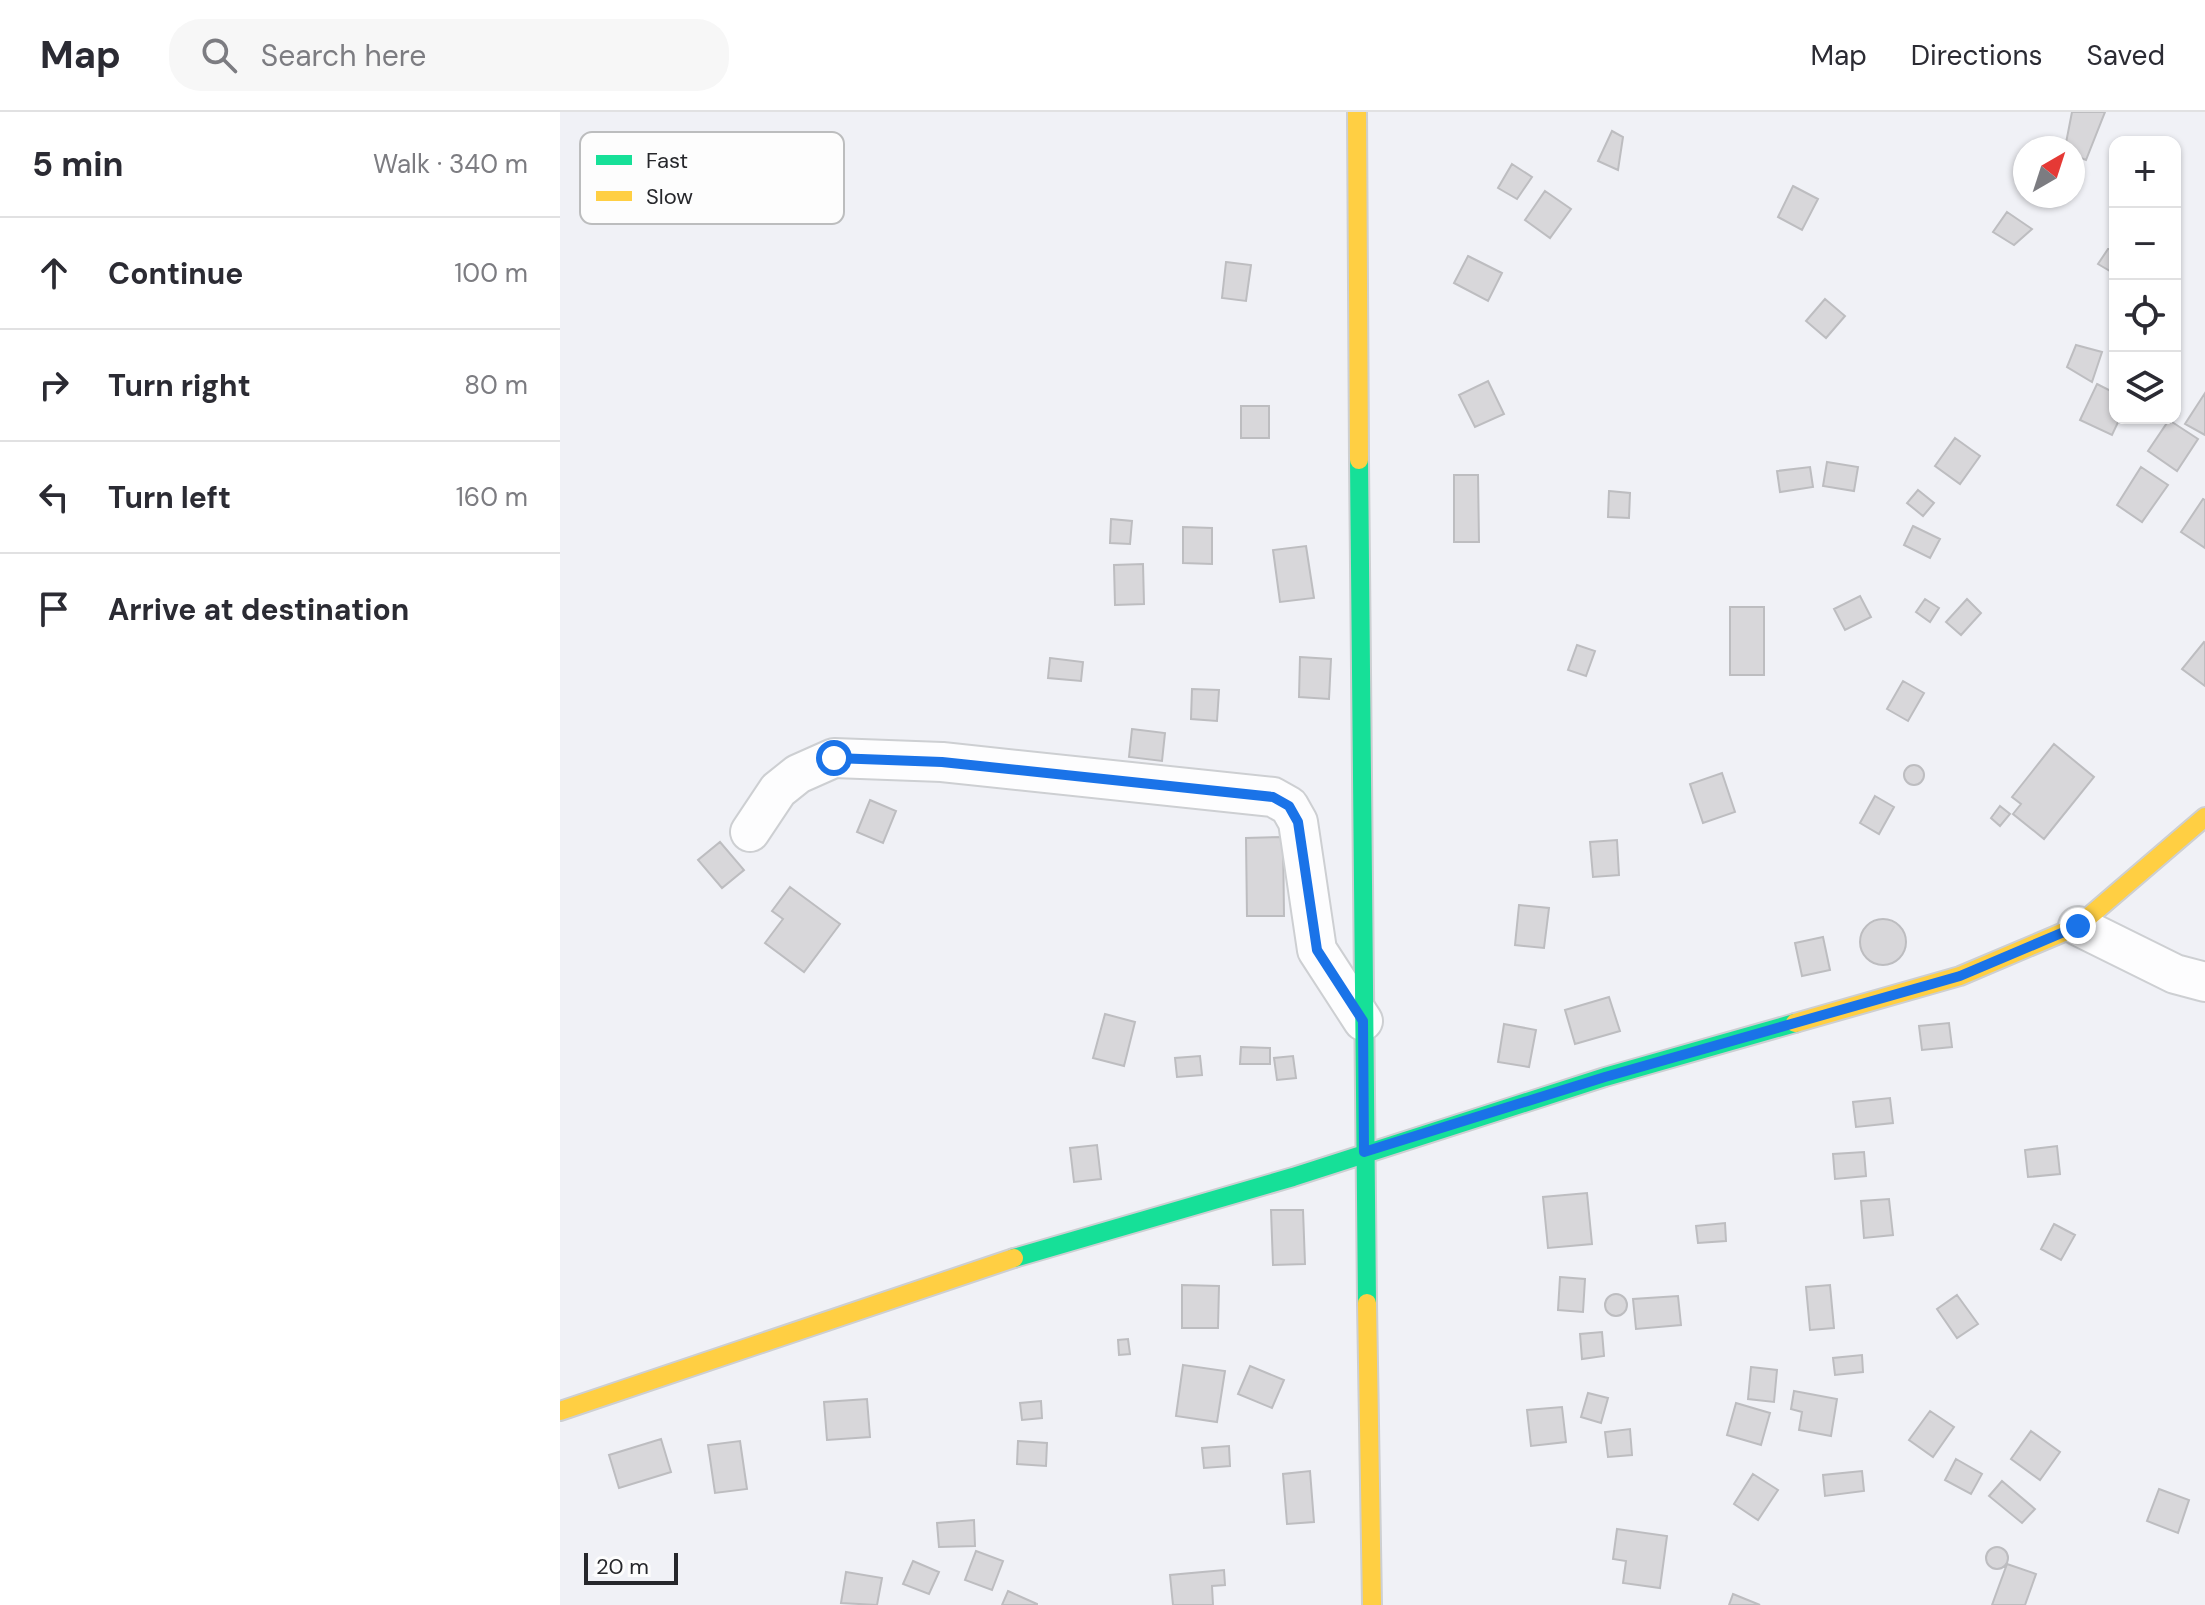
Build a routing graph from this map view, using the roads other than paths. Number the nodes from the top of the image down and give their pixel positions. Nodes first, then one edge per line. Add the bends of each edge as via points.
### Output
1 (1357, 112) edge
2 (2205, 817) edge
3 (750, 832) dead end
4 (2078, 926) junction
5 (2205, 982) edge
6 (1363, 1021) junction
7 (1364, 1152) junction
8 (560, 1411) edge
9 (1372, 1605) edge

1 - 6 street
2 - 4 street
3 - 6 street via 778,790 834,758 942,762 1273,797 1289,806 1298,822 1317,950
4 - 5 street via 2175,974
4 - 7 street via 1960,976 1677,1055
6 - 7 street
7 - 8 street via 1037,1250
7 - 9 street

